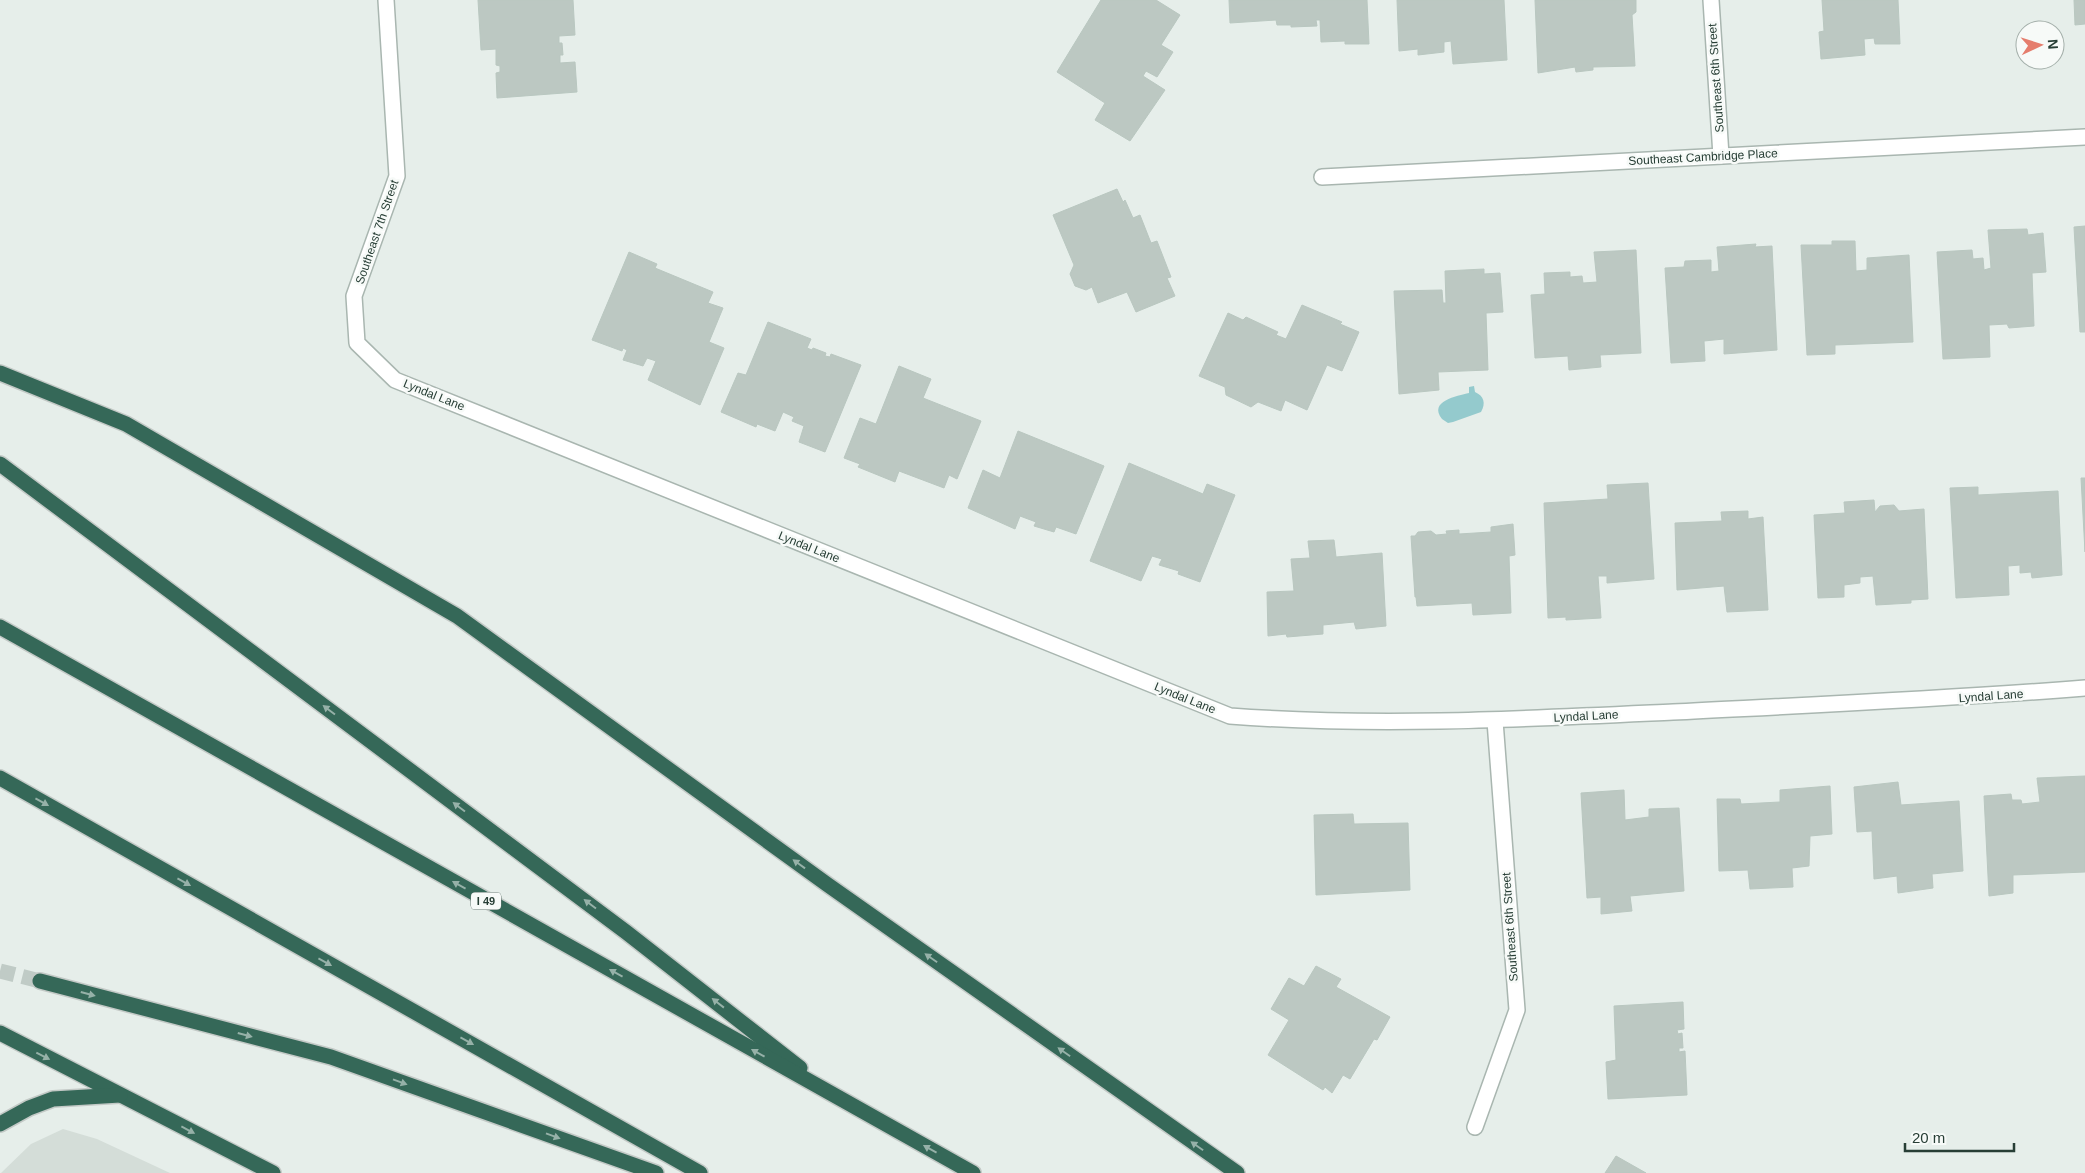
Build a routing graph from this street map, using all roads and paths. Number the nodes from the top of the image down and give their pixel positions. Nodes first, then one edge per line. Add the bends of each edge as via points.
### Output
1 (386, 0) edge
2 (1711, 0) edge
3 (2085, 137) edge
4 (1721, 156) junction
5 (1322, 177) dead end
6 (356, 344) joint
7 (0, 373) edge
8 (0, 464) edge
9 (0, 627) edge
10 (2085, 688) edge
11 (1495, 720) junction
12 (0, 778) edge
13 (40, 981) tunnel mouth
14 (0, 1033) edge
15 (120, 1095) junction
16 (839, 1098) junction
17 (0, 1124) edge
18 (1475, 1127) dead end
19 (273, 1173) edge
20 (656, 1173) edge
21 (700, 1173) edge
22 (973, 1173) edge
23 (1237, 1173) edge

1 - 6 street, Southeast 7th Street via 397,176 354,296
2 - 4 street, Southeast 6th Street
3 - 4 street, Southeast Cambridge Place
4 - 5 street, Southeast Cambridge Place
6 - 11 street, Lyndal Lane via 395,380 1230,716 1299,721
23 -> 7 highway via 820,879 457,616 126,424
16 -> 8 highway via 626,932
16 -> 9 highway, I 49
10 - 11 street, Lyndal Lane via 1974,697
11 - 18 street, Southeast 6th Street via 1517,1010
12 -> 21 highway
13 -> 20 highway via 331,1058
14 -> 15 highway
15 - 17 highway via 53,1099
15 -> 19 highway
22 -> 16 highway, I 49

